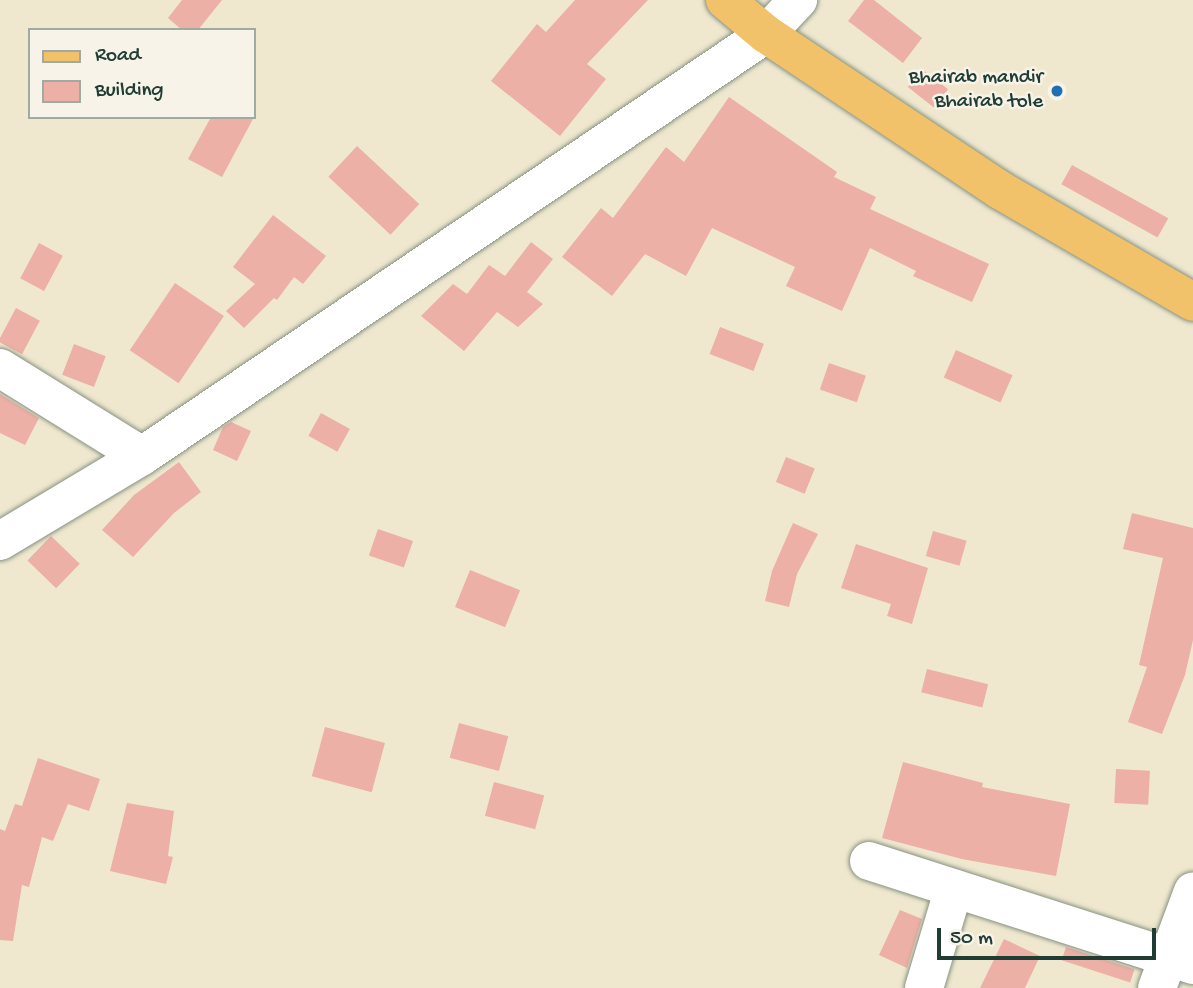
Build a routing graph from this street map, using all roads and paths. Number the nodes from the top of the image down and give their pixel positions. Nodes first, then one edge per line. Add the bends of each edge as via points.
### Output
1 (725, 0) edge
2 (798, 0) edge
3 (766, 34) junction
4 (1193, 302) edge
5 (0, 368) edge
6 (142, 456) junction
7 (0, 541) edge
8 (869, 861) dead end
9 (954, 888) junction
10 (1193, 891) edge
11 (1173, 970) edge
12 (924, 988) edge

1 - 3 main road
2 - 3 street
3 - 4 main road via 1000,190
3 - 6 street
5 - 6 street
6 - 7 street
8 - 9 street
9 - 11 street
9 - 12 street
10 - 11 street

